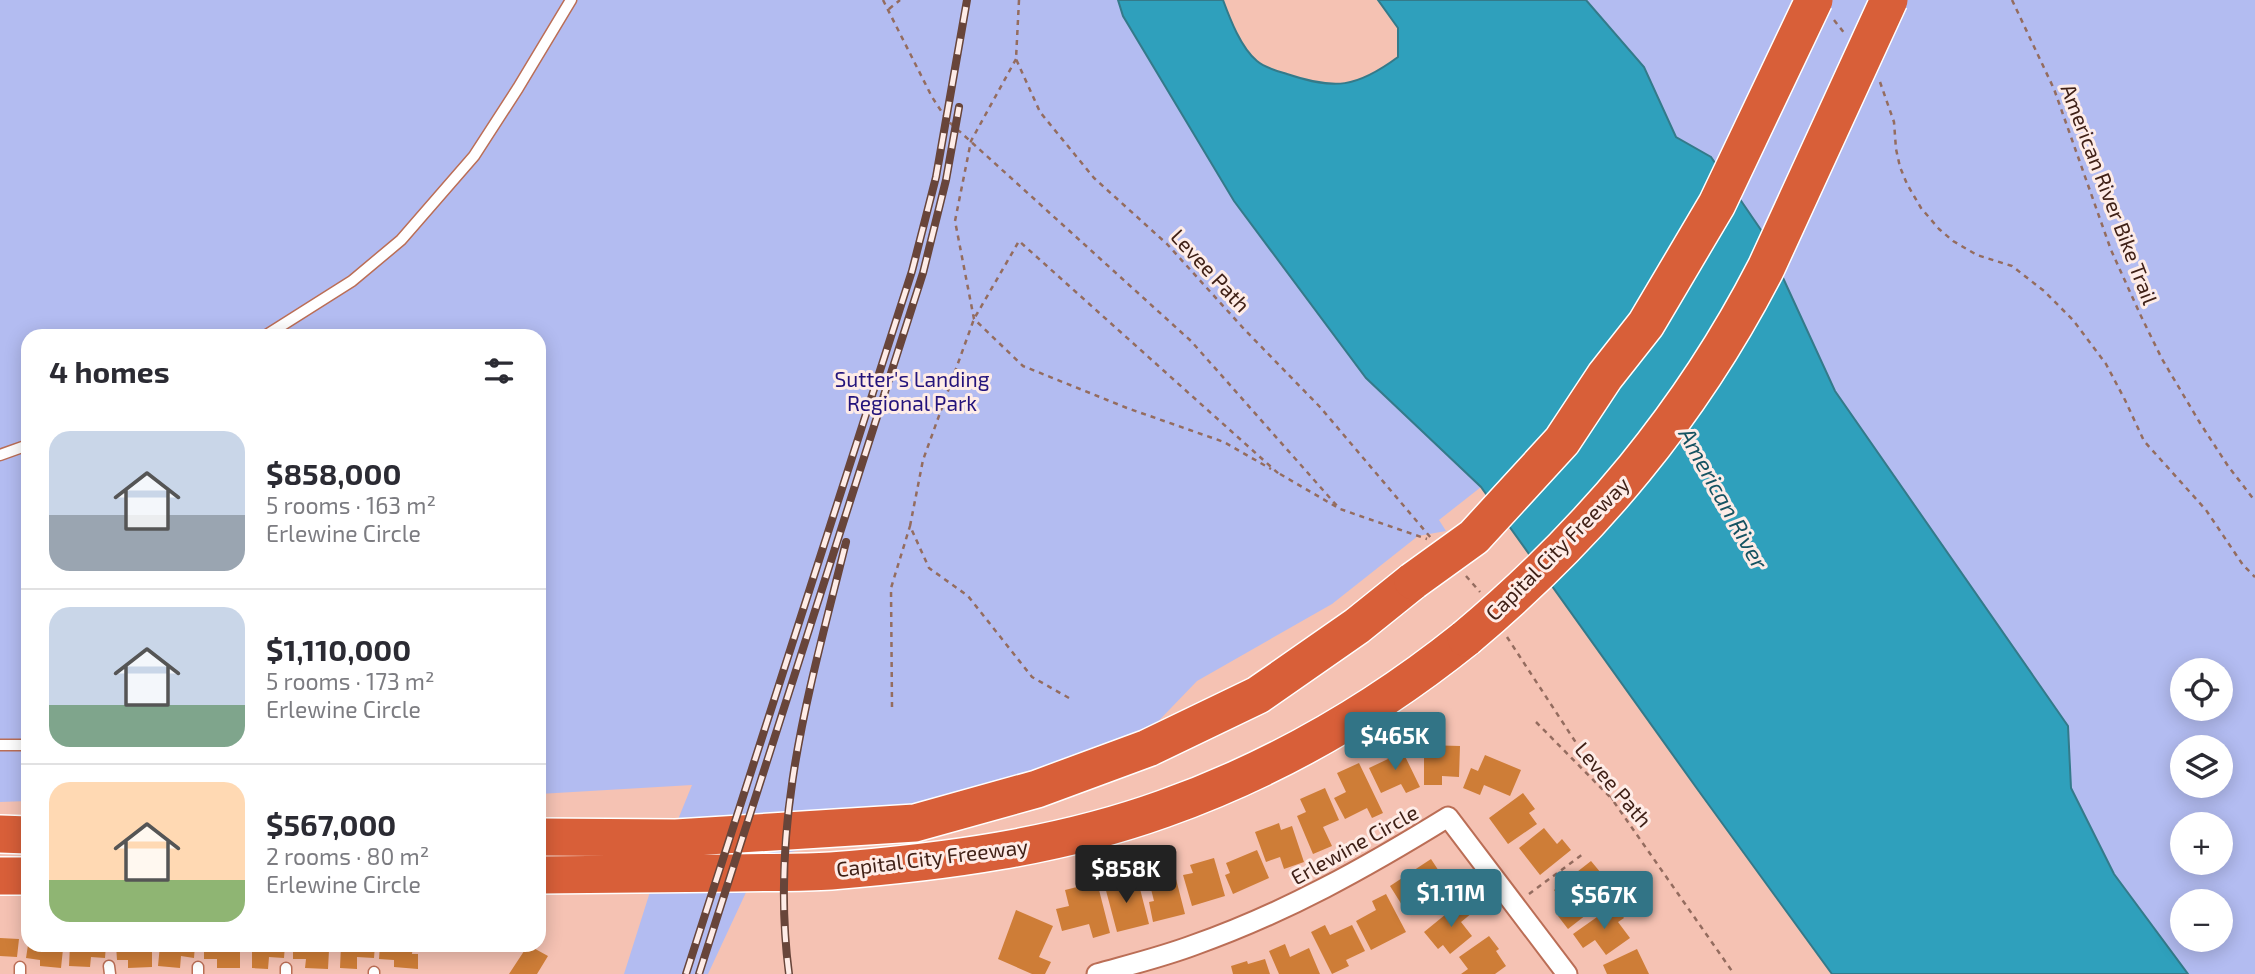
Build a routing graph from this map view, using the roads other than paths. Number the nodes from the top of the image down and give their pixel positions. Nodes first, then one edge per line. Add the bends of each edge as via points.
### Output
1 (571, 0) edge
2 (1889, 0) edge
3 (1823, 9) edge
4 (276, 329) edge
5 (21, 448) edge
6 (0, 455) edge
7 (0, 745) edge
8 (21, 745) edge
9 (0, 834) edge
10 (21, 835) edge
11 (546, 837) edge
12 (546, 875) edge
13 (0, 876) edge
14 (21, 876) edge
15 (1097, 974) edge
16 (1567, 974) edge

1 - 4 lane via 474,156 401,240 352,281
2 - 12 highway, Capital City Freeway, bridge via 1749,302 1689,398 1595,516 1531,582 1399,689 1285,757 1164,809 1036,844 828,871
3 - 11 highway, Capital City Freeway, bridge via 1646,324 1562,441 1474,537 1258,695 1148,748 1037,789 915,823 676,838
5 - 6 lane
7 - 8 lane
9 - 10 highway
13 - 14 highway
15 - 16 street, Erlewine Circle via 1194,946 1254,922 1370,865 1448,817

